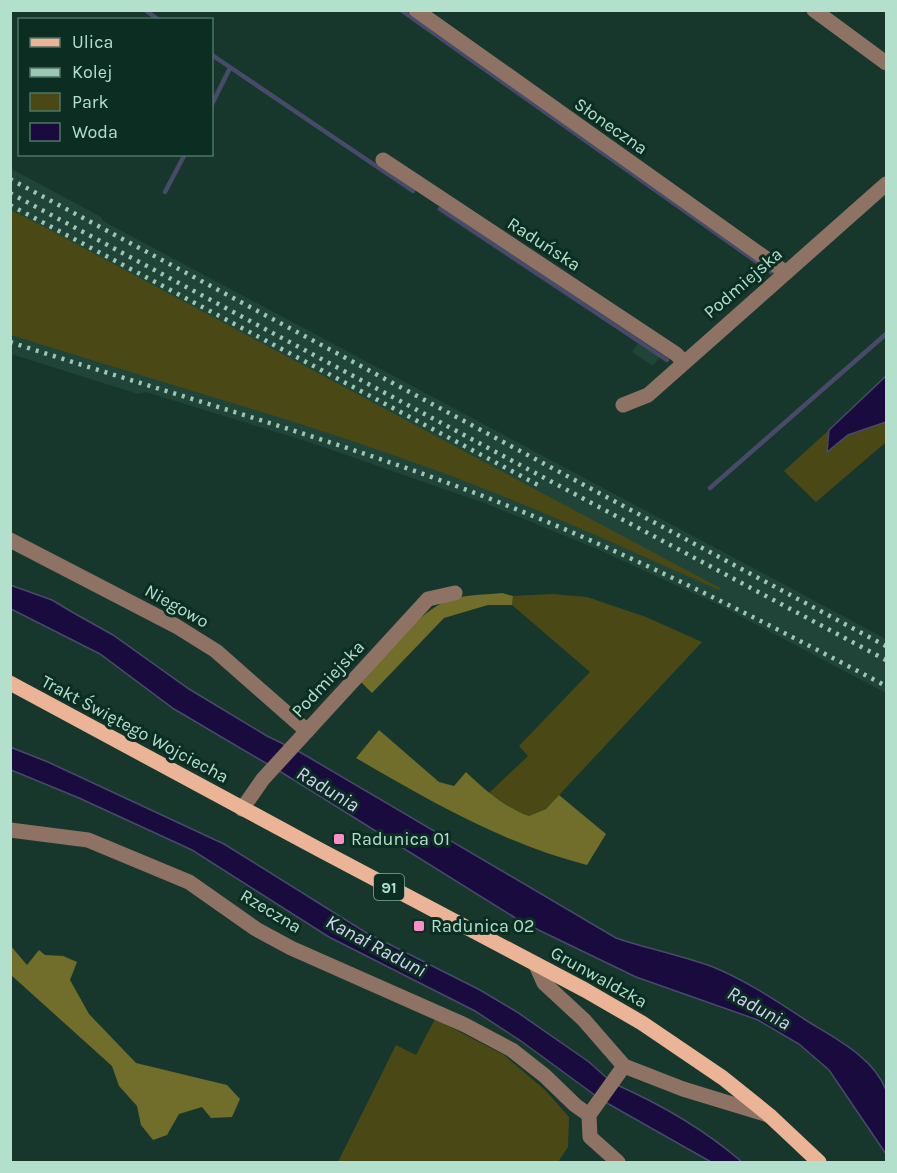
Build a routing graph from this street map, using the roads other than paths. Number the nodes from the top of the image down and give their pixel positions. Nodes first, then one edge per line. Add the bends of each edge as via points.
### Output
1 (416, 10) edge
2 (814, 10) edge
3 (886, 63) edge
4 (383, 160) dead end
5 (886, 184) edge
6 (784, 272) junction
7 (684, 362) junction
8 (623, 405) dead end
9 (10, 540) edge
10 (455, 593) dead end
11 (10, 683) edge
12 (304, 735) junction
13 (242, 808) junction
14 (10, 830) edge
15 (536, 964) junction
16 (620, 1072) junction
17 (589, 1114) junction
18 (769, 1115) junction
19 (618, 1162) edge
20 (819, 1162) edge

1 - 6 street, Słoneczna
2 - 3 street
4 - 7 street, Raduńska
5 - 6 street, Podmiejska
6 - 7 street, Podmiejska
7 - 8 street, Podmiejska via 648,395
9 - 12 street, Niegowo via 176,626 216,651
10 - 12 street, Podmiejska via 428,599
11 - 13 main road, Trakt Świętego Wojciecha / 91
12 - 13 street, Podmiejska
13 - 15 main road, Grunwaldzka / 91
14 - 17 street, Rzeczna via 88,840 189,882 256,929 291,948 465,1024 512,1050
15 - 16 street via 544,983 584,1020
15 - 18 main road, Grunwaldzka / 91 via 661,1034
16 - 17 street
16 - 18 street
17 - 19 street via 590,1137
18 - 20 main road, Grunwaldzka / 91

